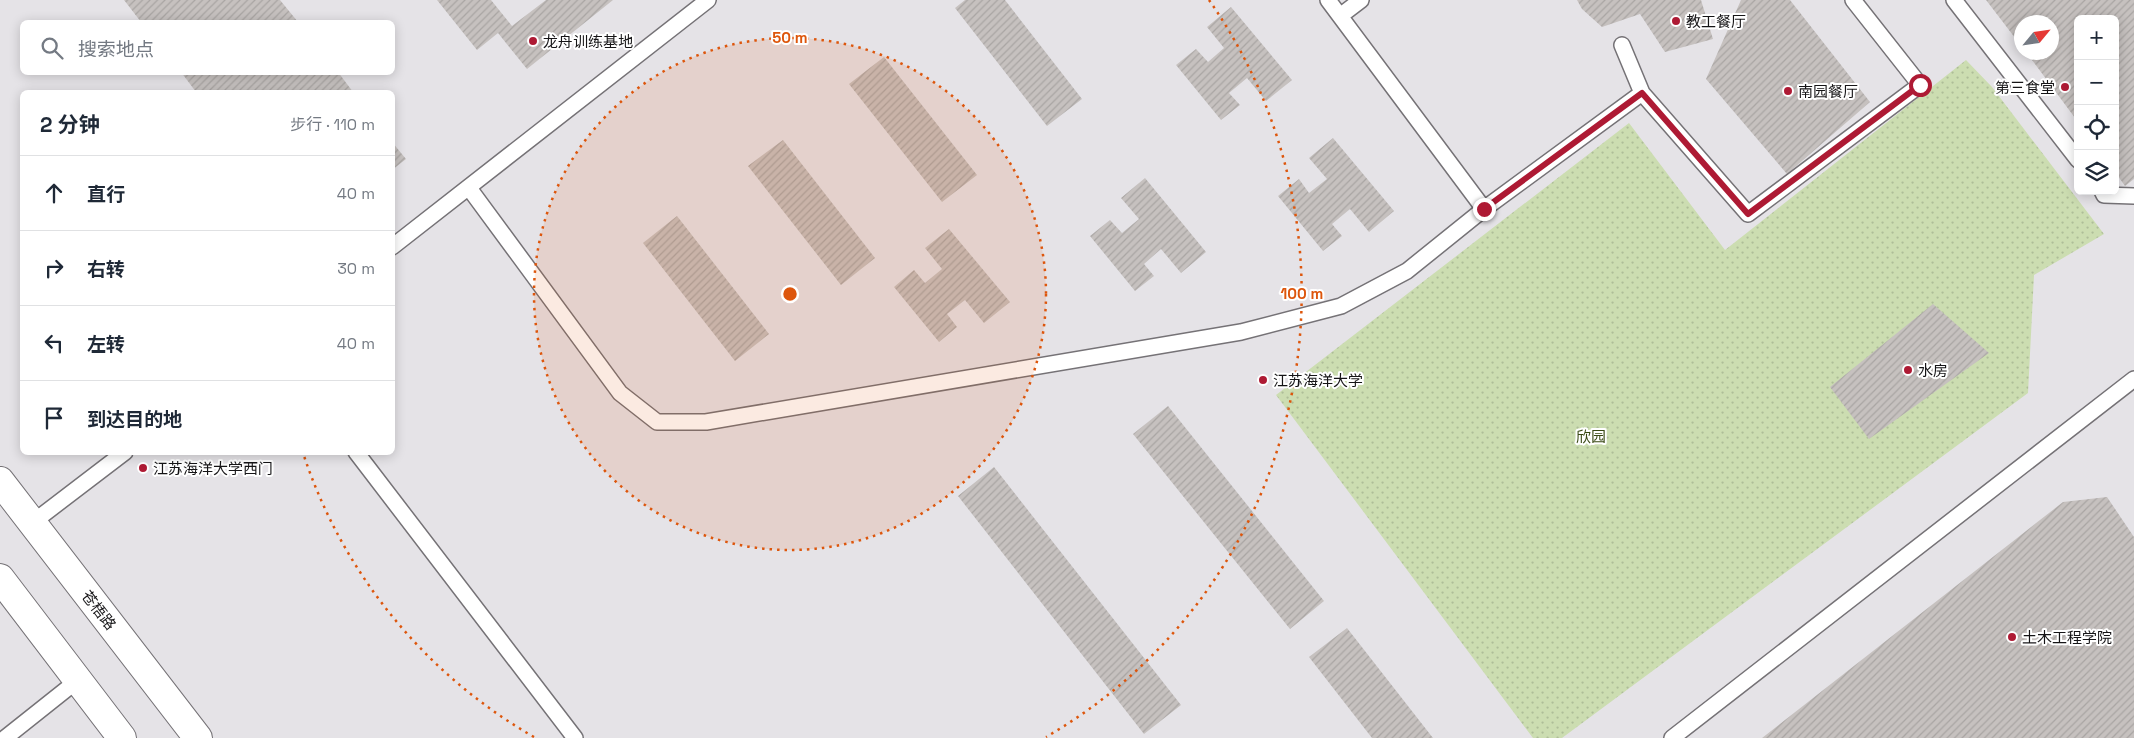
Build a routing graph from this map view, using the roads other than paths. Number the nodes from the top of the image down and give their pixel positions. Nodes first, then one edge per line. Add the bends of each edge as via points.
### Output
1 (708, 0) edge
2 (1328, 0) edge
3 (1361, 0) edge
4 (1853, 0) edge
5 (1954, 0) edge
6 (1340, 16) junction
7 (1622, 45) dead end
8 (1642, 93) junction
9 (2074, 155) edge
10 (469, 188) junction
11 (2104, 195) edge
12 (2134, 196) edge
13 (1484, 209) junction
14 (395, 245) edge
15 (2134, 379) edge
16 (121, 455) edge
17 (358, 455) edge
18 (0, 481) edge
19 (32, 523) junction
20 (0, 578) edge
21 (78, 680) junction
22 (5, 738) edge
23 (122, 738) edge
24 (198, 738) edge
25 (575, 738) edge
26 (1672, 738) edge

1 - 10 lane
2 - 6 lane
3 - 6 lane
4 - 8 lane via 1920,85 1748,214
5 - 9 lane
6 - 13 lane
7 - 8 lane
8 - 13 lane
10 - 13 lane via 620,393 657,422 706,422 1241,332 1342,306 1407,271
10 - 14 lane
11 - 12 lane
15 - 26 lane
16 - 19 lane
17 - 25 lane
18 - 19 main road, 苍梧路
19 - 24 main road, 苍梧路
20 - 21 main road
21 - 22 lane
21 - 23 main road

